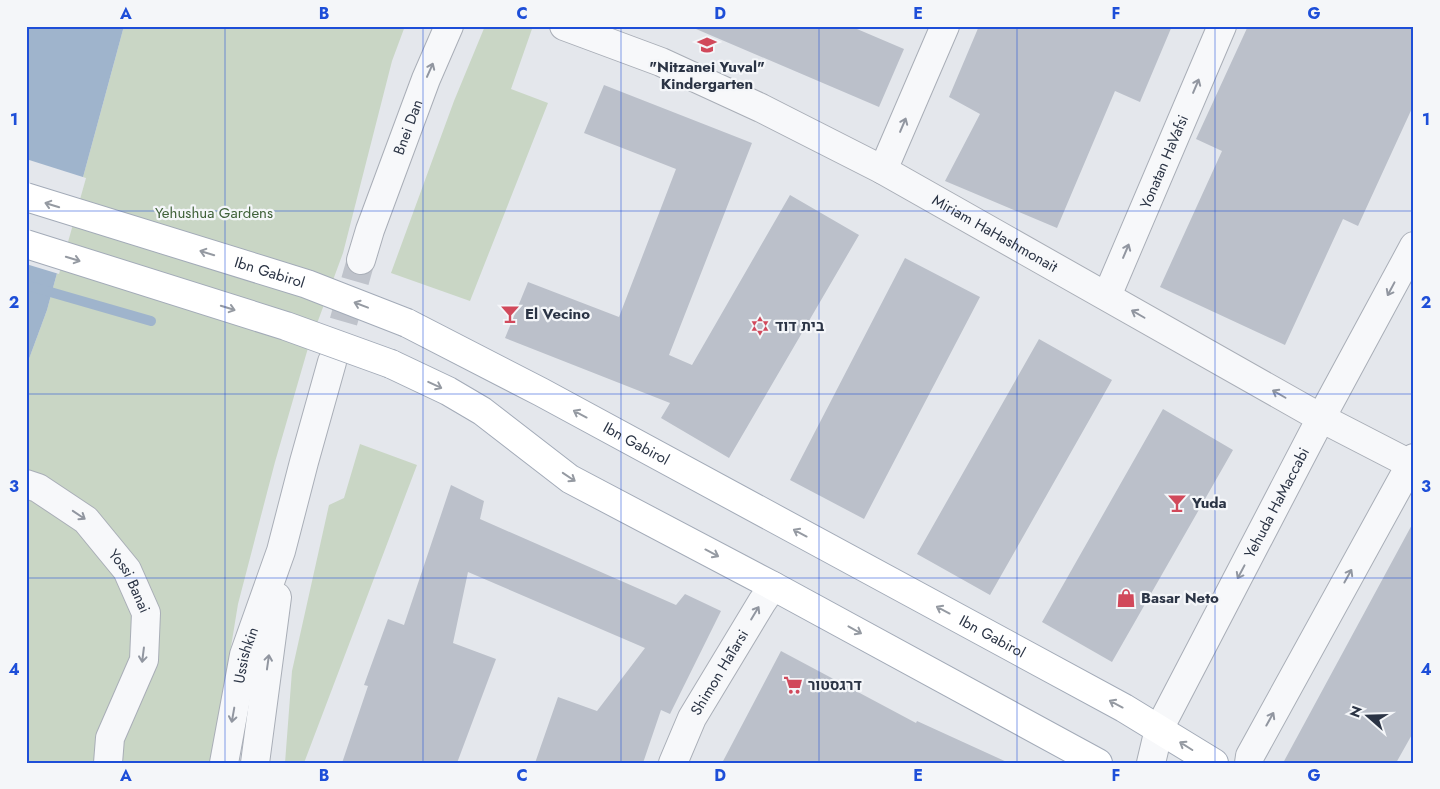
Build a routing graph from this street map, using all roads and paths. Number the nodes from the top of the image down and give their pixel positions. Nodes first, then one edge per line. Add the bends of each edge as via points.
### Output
1 (428, 26) edge
2 (449, 26) edge
3 (564, 26) edge
4 (946, 26) edge
5 (1222, 26) edge
6 (883, 170) junction
7 (26, 197) edge
8 (370, 230) junction
9 (26, 244) edge
10 (1414, 246) edge
11 (361, 260) tunnel mouth
12 (1107, 296) junction
13 (332, 362) tunnel mouth
14 (1321, 418) junction
15 (1412, 462) edge
16 (32, 486) edge
17 (281, 551) junction
18 (774, 586) junction
19 (1158, 729) junction
20 (108, 763) edge
21 (224, 763) edge
22 (255, 763) edge
23 (673, 763) edge
24 (1098, 763) edge
25 (1151, 763) edge
26 (1214, 763) edge
27 (1249, 763) edge

1 - 8 street, Bnei Dan via 407,77 377,181
8 -> 2 street, Bnei Dan via 426,78
3 - 6 street, Miriam HaHashmonait via 661,62
6 -> 4 street
12 -> 5 street, Yonatan HaVafsi
6 - 12 street, Miriam HaHashmonait
19 -> 7 main road, Ibn Gabirol, bridge via 407,323 307,284
8 - 11 street, Bnei Dan
9 -> 18 main road, bridge via 286,326 391,364 482,411 570,478
10 -> 14 street, Yehuda HaMaccabi
14 -> 12 street, Miriam HaHashmonait
13 - 17 street, Ussishkin
14 - 15 street, Miriam HaHashmonait
14 -> 19 street, Yehuda HaMaccabi
27 -> 15 street
16 -> 20 street, Yossi Banai via 86,520 127,570 146,613 144,660 110,738
17 -> 21 street, Ussishkin via 244,655
22 -> 17 street, Ussishkin
23 -> 18 street, Shimon HaTarsi via 692,718
18 -> 24 main road
19 - 25 street, Yehuda HaMaccabi
26 -> 19 main road, Ibn Gabirol

